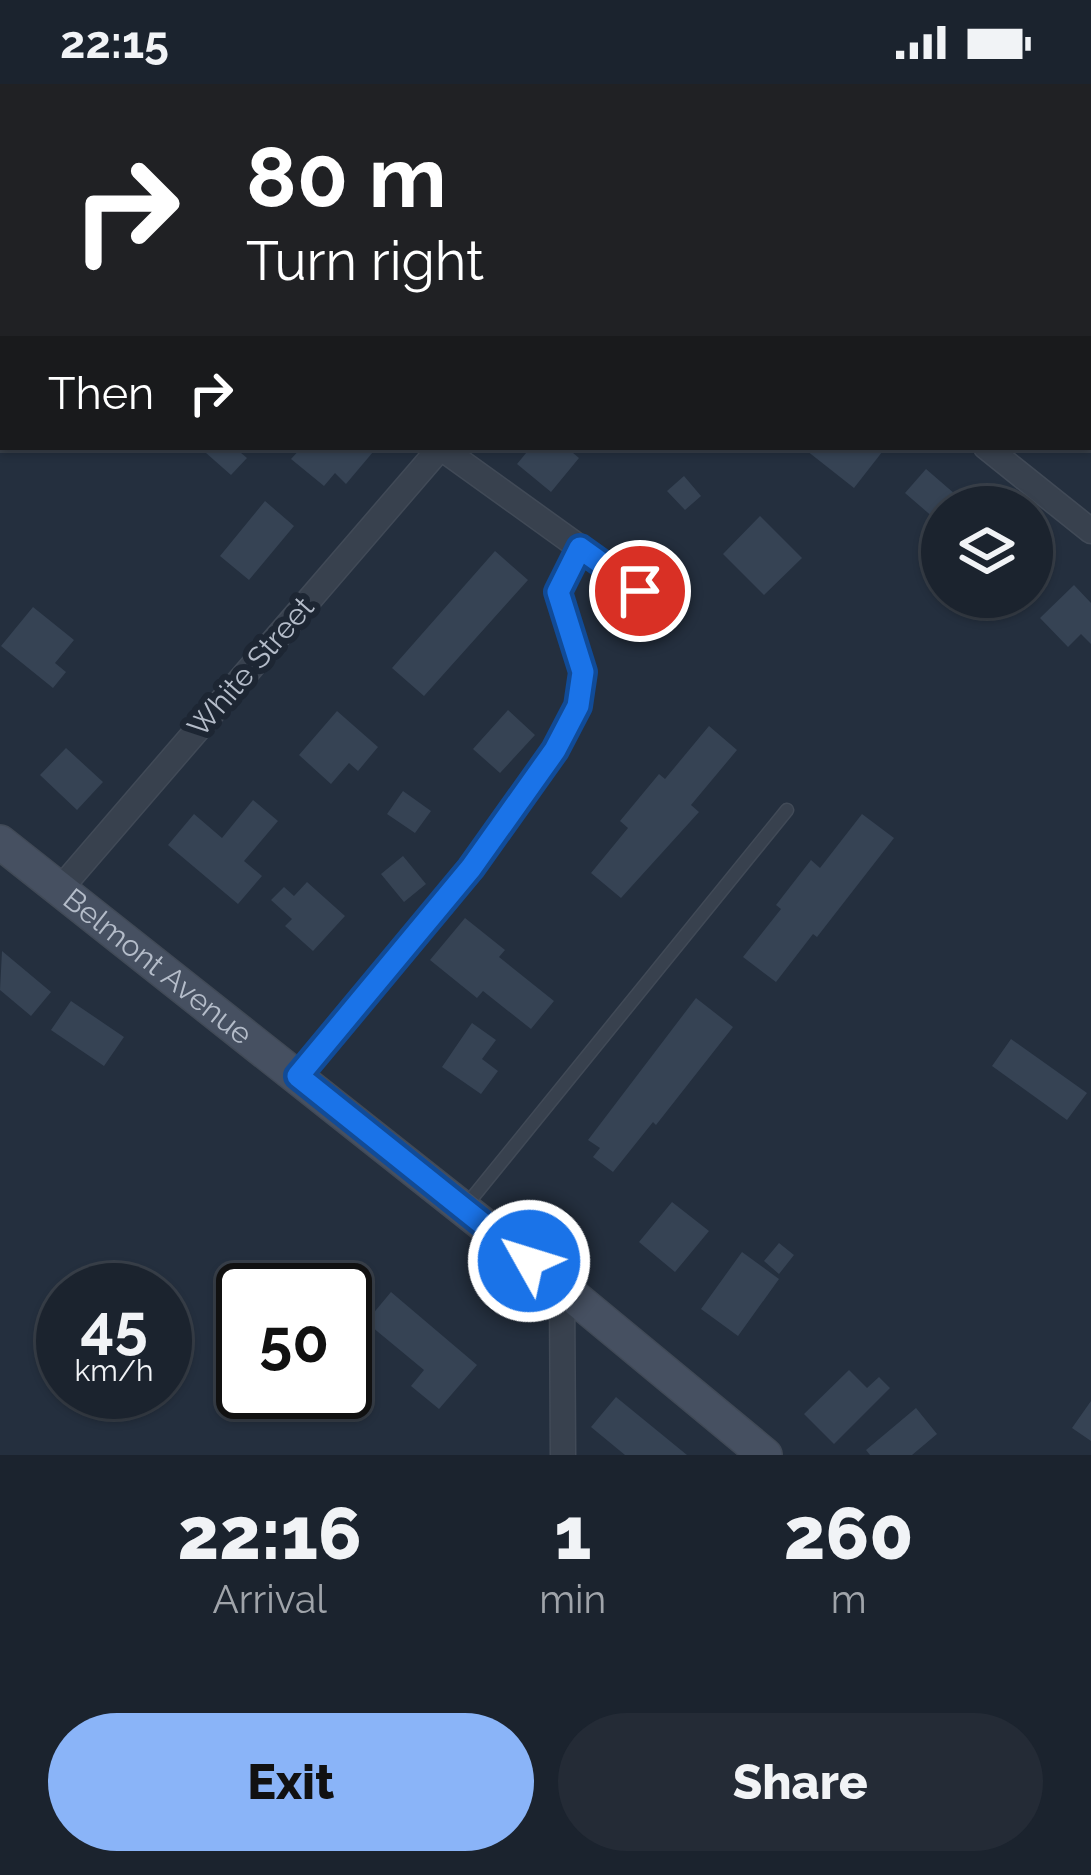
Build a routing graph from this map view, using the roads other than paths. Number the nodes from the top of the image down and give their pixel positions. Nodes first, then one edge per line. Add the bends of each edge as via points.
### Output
1 (437, 450) edge
2 (444, 450) edge
3 (990, 450) edge
4 (1091, 531) edge
5 (580, 548) junction
6 (640, 591) dead end
7 (788, 810) dead end
8 (0, 842) edge
9 (61, 887) junction
10 (298, 1076) junction
11 (464, 1209) junction
12 (562, 1287) junction
13 (563, 1455) edge
14 (765, 1455) edge

1 - 9 street, White Street
2 - 5 street
3 - 4 street
5 - 6 street
5 - 10 lane via 558,592 583,672 563,735 471,868
7 - 11 lane
8 - 9 main road, Belmont Avenue
9 - 10 main road, Belmont Avenue
10 - 11 main road, Belmont Avenue
11 - 12 main road, Belmont Avenue
12 - 13 street
12 - 14 main road, Belmont Avenue

